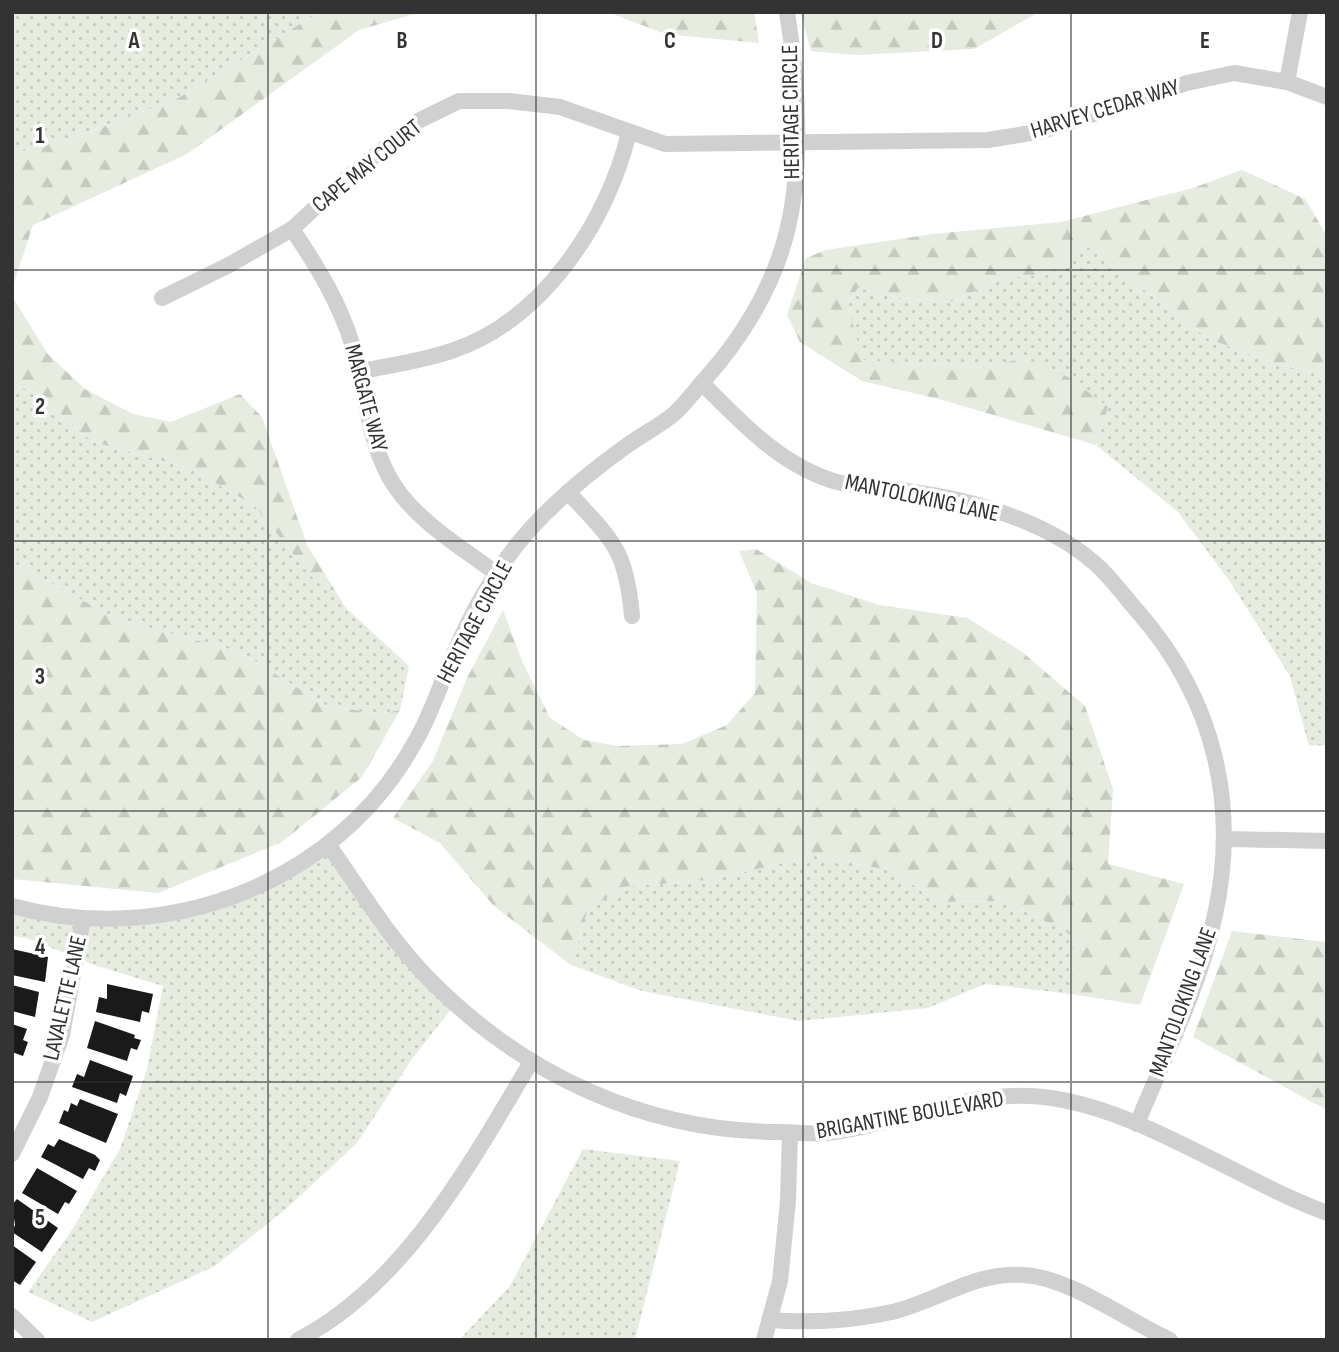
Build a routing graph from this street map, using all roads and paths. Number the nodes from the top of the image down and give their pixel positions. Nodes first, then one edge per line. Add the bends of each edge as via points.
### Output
1 (786, 12) edge
2 (1300, 12) edge
3 (1287, 82) junction
4 (1327, 97) edge
5 (629, 132) junction
6 (795, 143) junction
7 (292, 229) junction
8 (162, 298) dead end
9 (359, 372) junction
10 (702, 383) junction
11 (568, 492) junction
12 (497, 574) junction
13 (632, 616) dead end
14 (1226, 839) junction
15 (1327, 841) edge
16 (327, 844) junction
17 (12, 906) edge
18 (83, 919) junction
19 (530, 1062) junction
20 (1137, 1124) junction
21 (790, 1132) junction
22 (12, 1154) edge
23 (1327, 1213) edge
24 (12, 1316) edge
25 (769, 1320) junction
26 (37, 1340) edge
27 (298, 1340) edge
28 (764, 1340) edge
29 (1170, 1340) edge

1 - 6 street, HERITAGE CIRCLE
2 - 3 street
3 - 4 street, HARVEY CEDAR WAY
3 - 6 street, HARVEY CEDAR WAY via 1234,73 1186,83 1043,131 988,140
5 - 6 street, CAPE MAY COURT via 665,144
5 - 7 street, CAPE MAY COURT via 560,107 459,101 418,121
5 - 9 street via 621,167 589,230 550,285 506,323 454,350
6 - 10 street, HERITAGE CIRCLE via 785,239 763,295 730,351
7 - 8 street, CAPE MAY COURT
7 - 9 street, MARGATE WAY via 324,277
9 - 12 street, MARGATE WAY via 379,454 396,488 427,521
10 - 11 street, HERITAGE CIRCLE via 676,412
10 - 14 street, MANTOLOKING LANE via 763,443 789,461 838,482 984,507 1050,532 1099,567 1184,673 1208,730 1220,780
11 - 12 street, HERITAGE CIRCLE via 517,545
11 - 13 street via 614,541 629,576
12 - 16 street, HERITAGE CIRCLE via 453,654 415,743 362,815
14 - 15 street
14 - 20 street, MANTOLOKING LANE via 1215,916
16 - 18 street, HERITAGE CIRCLE via 260,887 206,907 147,918
16 - 19 street, BRIGANTINE BOULEVARD via 429,979 474,1021
17 - 18 street, HERITAGE CIRCLE
18 - 22 street, LAVALETTE LANE via 62,1035 40,1097
19 - 21 street, BRIGANTINE BOULEVARD via 623,1108 736,1132
19 - 27 street via 464,1174 425,1229 344,1308
20 - 21 street, BRIGANTINE BOULEVARD via 1086,1106 1031,1096 980,1099 833,1133
20 - 23 street, BRIGANTINE BOULEVARD
21 - 25 street via 780,1281
24 - 26 street
25 - 28 street
25 - 29 street via 811,1323 892,1312 978,1278 1026,1275 1065,1283

